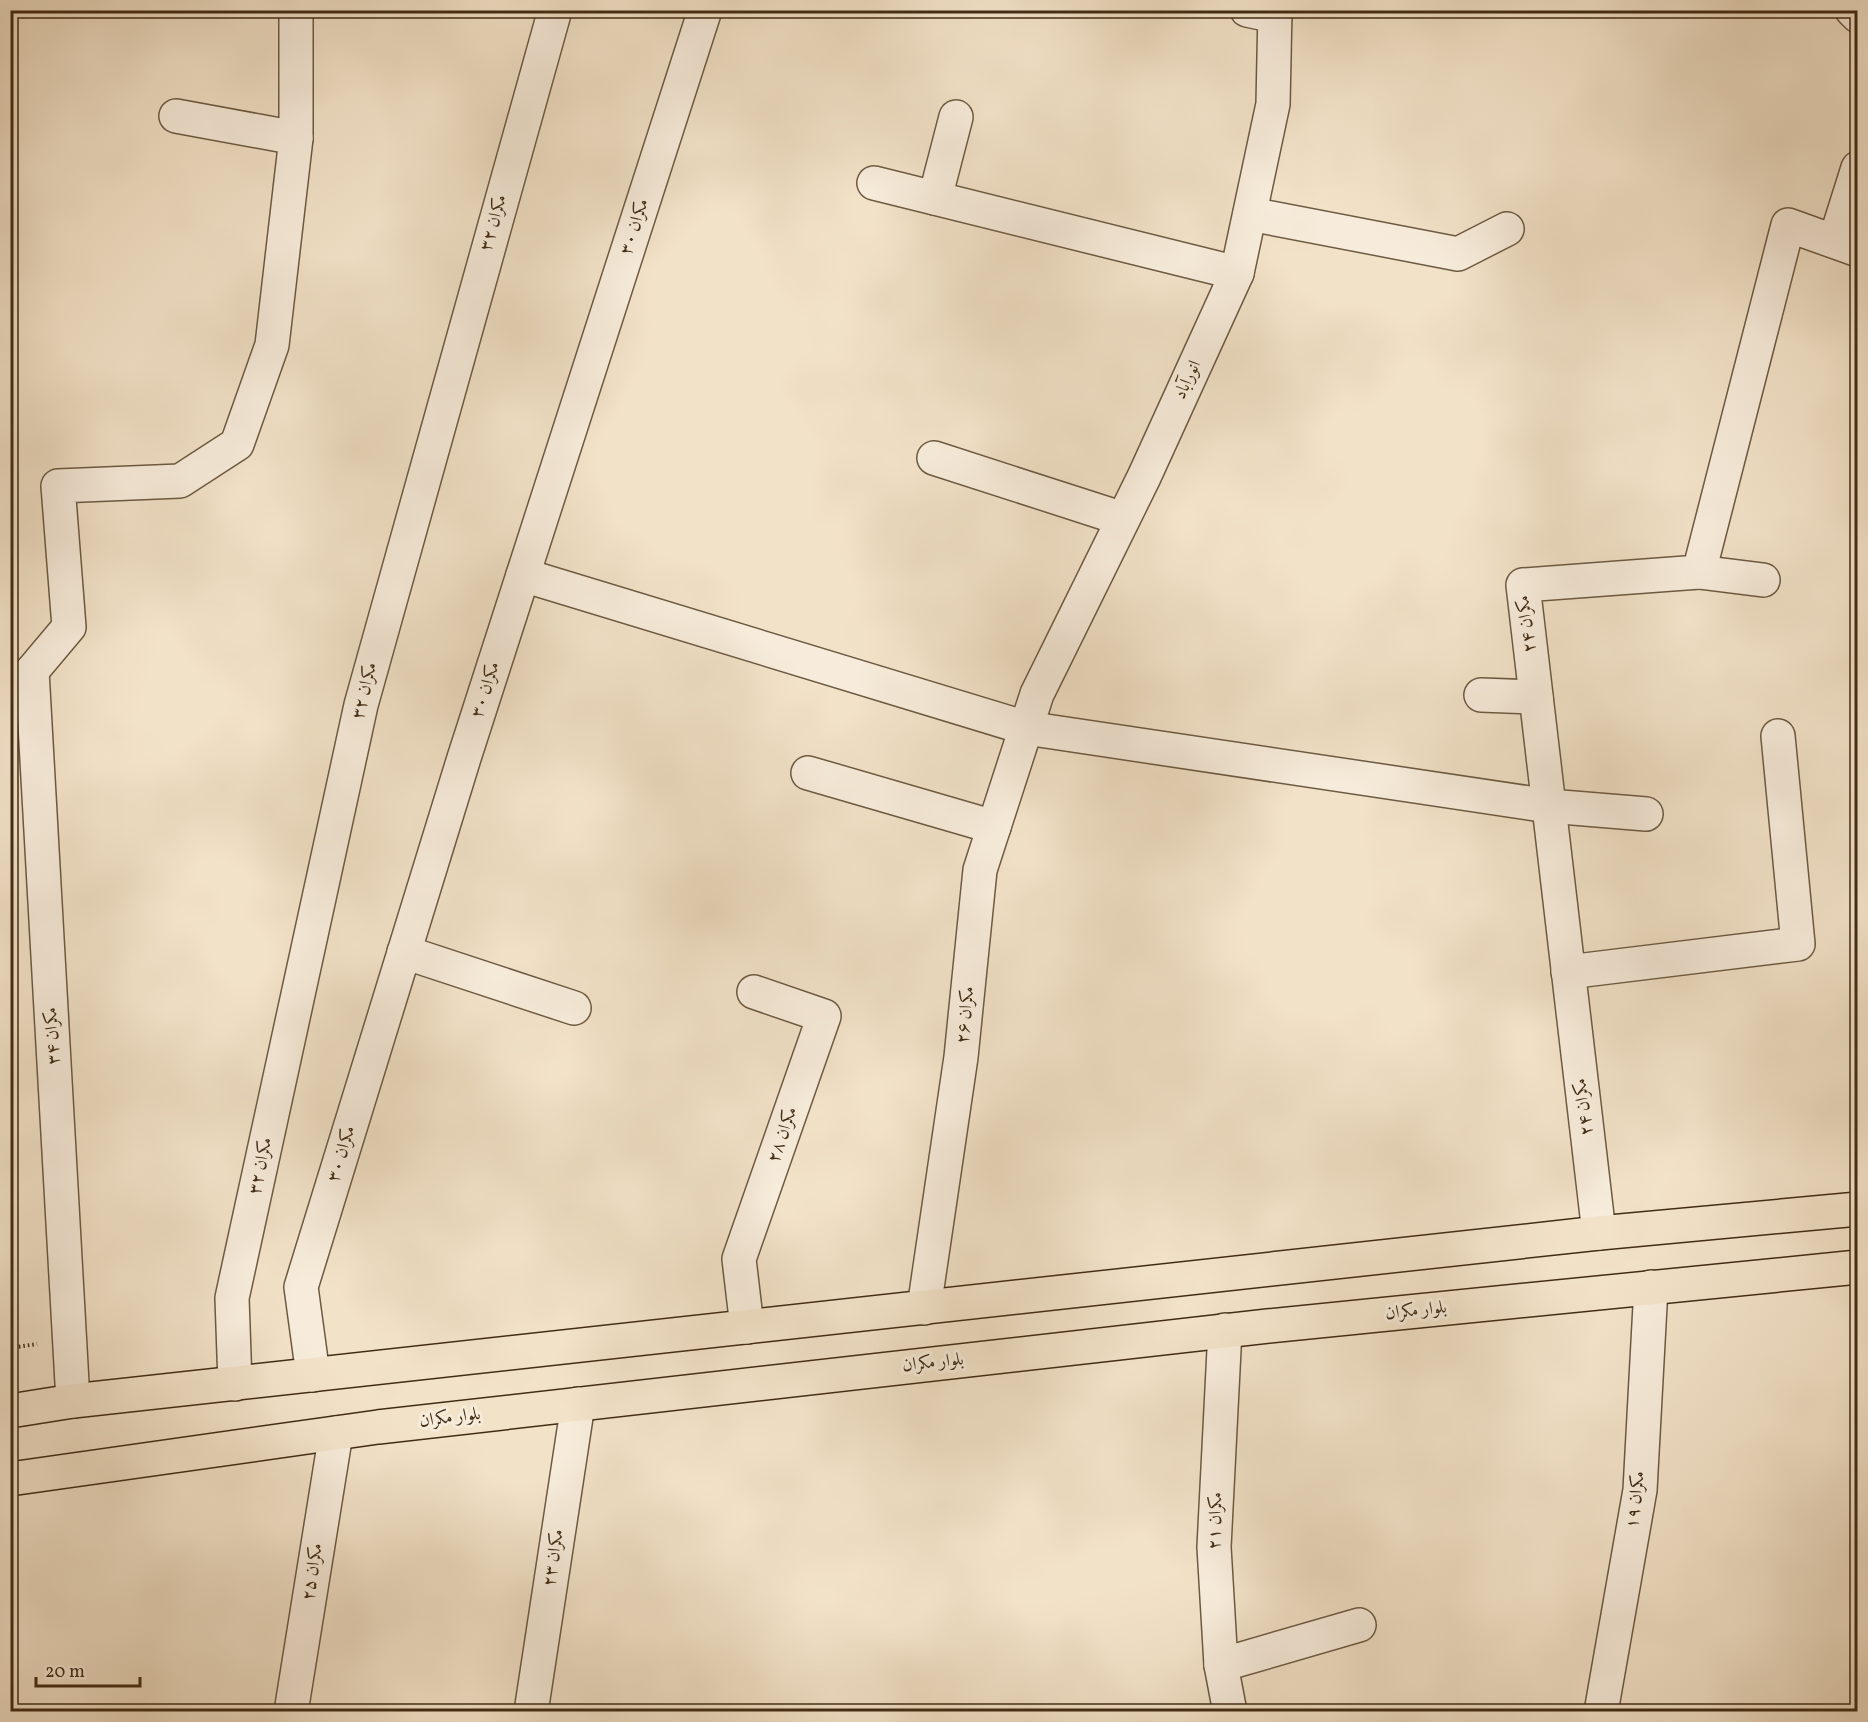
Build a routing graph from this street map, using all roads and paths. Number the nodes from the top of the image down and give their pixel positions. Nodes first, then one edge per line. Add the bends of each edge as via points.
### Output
1 (296, 10) edge
2 (555, 10) edge
3 (705, 10) edge
4 (1852, 10) edge
5 (1266, 12) edge
6 (1857, 16) edge
7 (176, 116) dead end
8 (956, 117) dead end
9 (296, 138) junction
10 (1857, 168) edge
11 (874, 183) dead end
12 (935, 198) junction
13 (1250, 214) junction
14 (1507, 229) dead end
15 (1846, 245) edge
16 (1237, 273) junction
17 (934, 458) dead end
18 (1123, 519) junction
19 (1699, 572) junction
20 (523, 575) junction
21 (1763, 580) dead end
22 (21, 672) edge
23 (1481, 695) dead end
24 (1536, 697) junction
25 (1026, 728) junction
26 (1778, 736) dead end
27 (808, 773) dead end
28 (1549, 806) junction
29 (1646, 814) dead end
30 (994, 828) junction
31 (404, 952) junction
32 (1569, 972) junction
33 (754, 992) dead end
34 (574, 1008) dead end
35 (1857, 1209) edge
36 (1599, 1233) junction
37 (1857, 1266) edge
38 (1651, 1287) junction
39 (924, 1308) junction
40 (747, 1327) junction
41 (1225, 1330) junction
42 (41, 1343) dead end
43 (10, 1348) edge
44 (313, 1375) junction
45 (235, 1384) junction
46 (73, 1401) junction
47 (578, 1404) junction
48 (10, 1411) edge
49 (336, 1432) junction
50 (10, 1479) edge
51 (1359, 1625) dead end
52 (1221, 1665) junction
53 (291, 1712) edge
54 (531, 1712) edge
55 (1230, 1712) edge
56 (1601, 1712) edge

1 - 9 street
2 - 45 street, مکران ۳۲ via 361,705 232,1298
3 - 20 street, مکران ۳۰
4 - 6 street
5 - 13 street, انورآباد via 1273,104
7 - 9 street
8 - 12 street
9 - 22 street via 272,345 237,444 180,481 58,486 69,627
10 - 15 street
11 - 12 street
12 - 16 street
13 - 14 street via 1458,254
13 - 16 street, انورآباد
15 - 19 street via 1788,225
16 - 18 street, انورآباد
17 - 18 street
18 - 25 street, انورآباد via 1037,694
19 - 21 street
19 - 24 street, مکران ۲۴ via 1523,585
20 - 25 street
20 - 31 street, مکران ۳۰
22 - 46 street, مکران ۳۴
23 - 24 street
24 - 28 street, مکران ۲۴
25 - 28 street
25 - 30 street, مکران ۲۶
26 - 32 street via 1798,944
27 - 30 street
28 - 29 street
28 - 32 street, مکران ۲۴
30 - 39 street, مکران ۲۶ via 980,870 962,1056
31 - 34 street
31 - 44 street, مکران ۳۰ via 301,1287
32 - 36 street, مکران ۲۴
33 - 40 street, مکران ۲۸ via 824,1016 739,1258
35 - 36 main road
36 - 39 main road
37 - 38 main road, بلوار مکران
38 - 41 main road, بلوار مکران
38 - 56 street, مکران ۱۹ via 1640,1490
39 - 40 main road
40 - 44 main road
41 - 47 main road, بلوار مکران
41 - 52 street, مکران ۲۱ via 1214,1547
42 - 43 path
44 - 45 main road
45 - 46 main road
46 - 48 main road
47 - 49 main road, بلوار مکران
47 - 54 street, مکران ۲۳
49 - 50 main road, بلوار مکران
49 - 53 street, مکران ۲۵
51 - 52 street
52 - 55 street, مکران ۲۱

